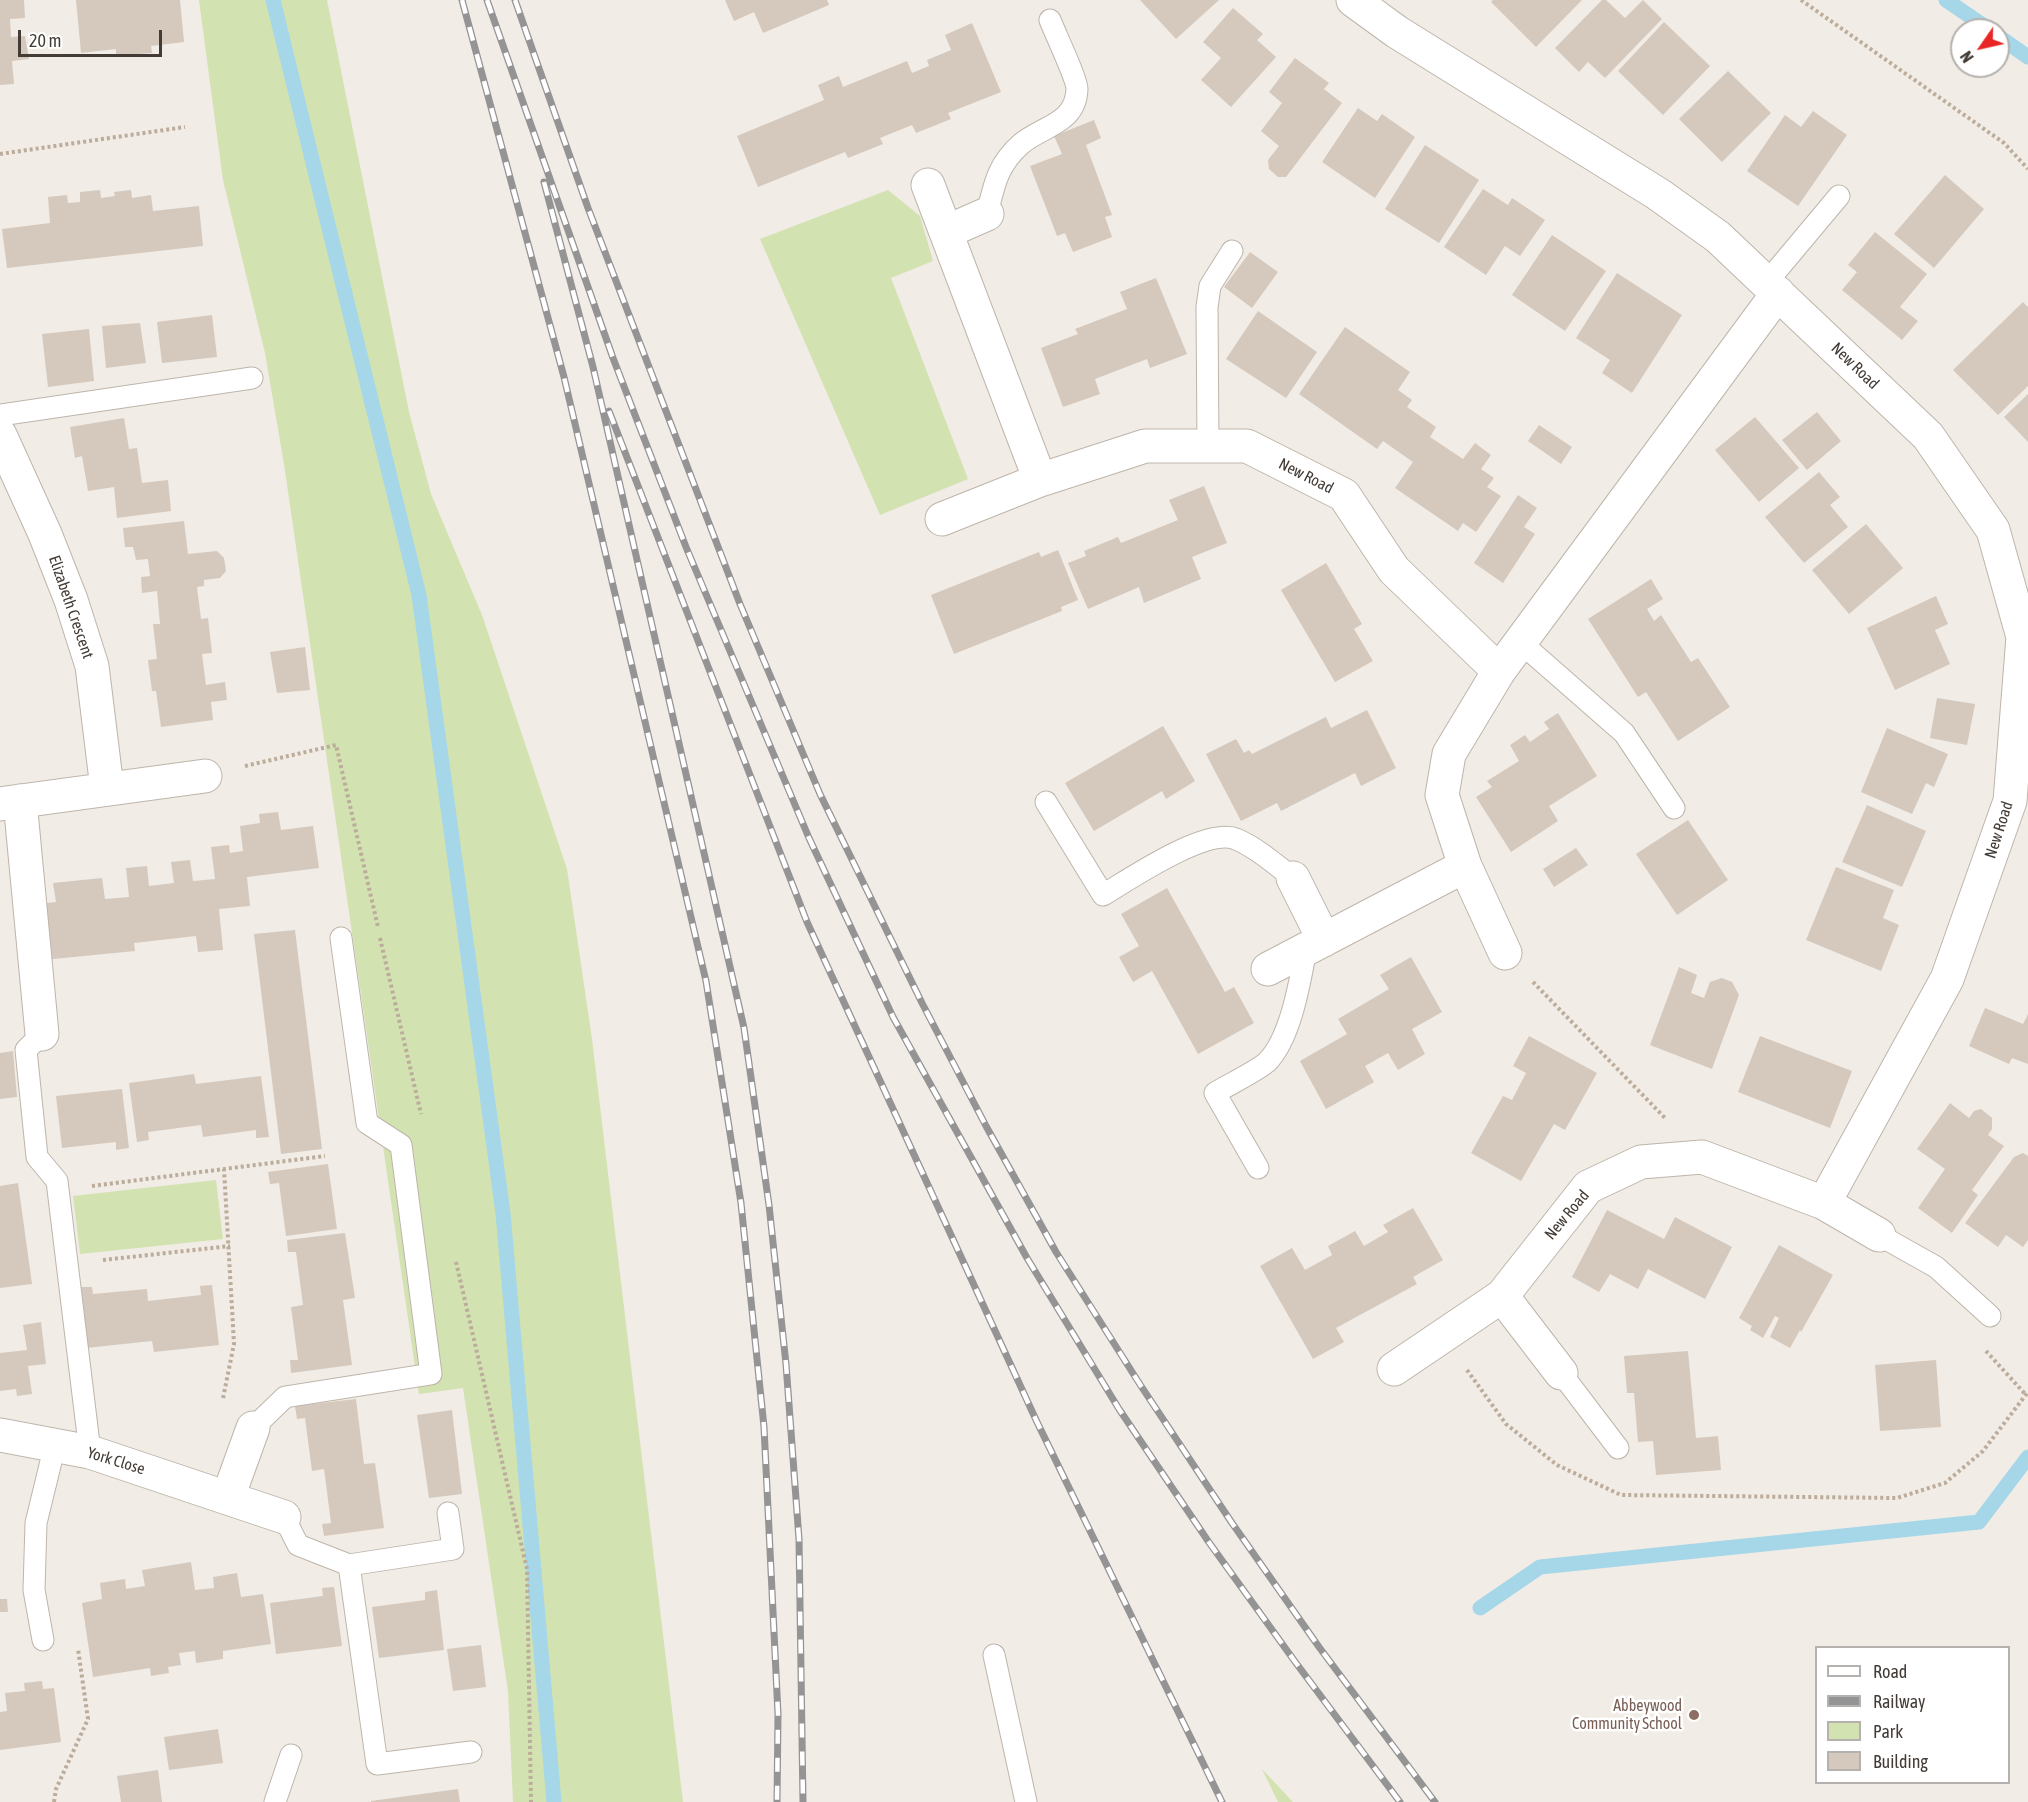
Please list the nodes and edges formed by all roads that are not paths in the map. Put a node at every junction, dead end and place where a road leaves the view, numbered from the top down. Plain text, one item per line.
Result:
1 (1353, 0) edge
2 (1050, 20) dead end
3 (928, 185) dead end
4 (1839, 196) dead end
5 (987, 214) joint
6 (946, 232) junction
7 (1232, 251) dead end
8 (1773, 288) junction
9 (252, 378) dead end
10 (0, 415) edge
11 (0, 435) edge
12 (1208, 446) junction
13 (1040, 480) junction
14 (942, 519) dead end
15 (1520, 642) junction
16 (1499, 671) junction
17 (2024, 675) edge
18 (205, 776) dead end
19 (107, 788) junction
20 (10, 802) edge
21 (1046, 802) dead end
22 (1674, 808) dead end
23 (1465, 866) junction
24 (1293, 878) joint
25 (341, 938) dead end
26 (1315, 944) junction
27 (1505, 953) road end
28 (1268, 969) dead end
29 (42, 1034) joint
30 (1258, 1168) dead end
31 (1824, 1203) junction
32 (1879, 1235) joint
33 (1502, 1296) junction
34 (1990, 1316) dead end
35 (1394, 1369) dead end
36 (1561, 1373) joint
37 (253, 1428) joint
38 (0, 1435) edge
39 (55, 1445) junction
40 (1618, 1448) dead end
41 (90, 1452) junction
42 (228, 1497) junction
43 (448, 1513) dead end
44 (284, 1517) joint
45 (348, 1565) junction
46 (43, 1640) dead end
47 (994, 1655) dead end
48 (471, 1752) dead end
49 (291, 1755) dead end
50 (275, 1802) edge
51 (1026, 1802) edge

1 - 8 street, New Road
2 - 5 lane
3 - 6 street
4 - 8 lane
5 - 6 street
6 - 13 street
7 - 12 lane
8 - 15 street
8 - 17 street, New Road
9 - 10 lane
11 - 19 street, Elizabeth Crescent
12 - 13 street, New Road
12 - 16 street, New Road
13 - 14 street, New Road
15 - 16 street
15 - 22 lane
16 - 23 street
17 - 31 street, New Road
18 - 19 street
19 - 20 street
20 - 29 street
21 - 24 lane
23 - 26 street
23 - 27 street
24 - 26 street
25 - 37 lane
26 - 28 street
26 - 30 lane
29 - 41 lane
31 - 32 street, New Road
31 - 33 street, New Road
32 - 34 lane
33 - 35 street, New Road
33 - 36 street
36 - 40 lane
37 - 42 street
38 - 39 street, York Close
39 - 41 street, York Close
39 - 46 lane
41 - 42 street, York Close
42 - 44 street, York Close
43 - 45 lane
44 - 45 lane
45 - 48 lane
47 - 51 lane
49 - 50 lane

